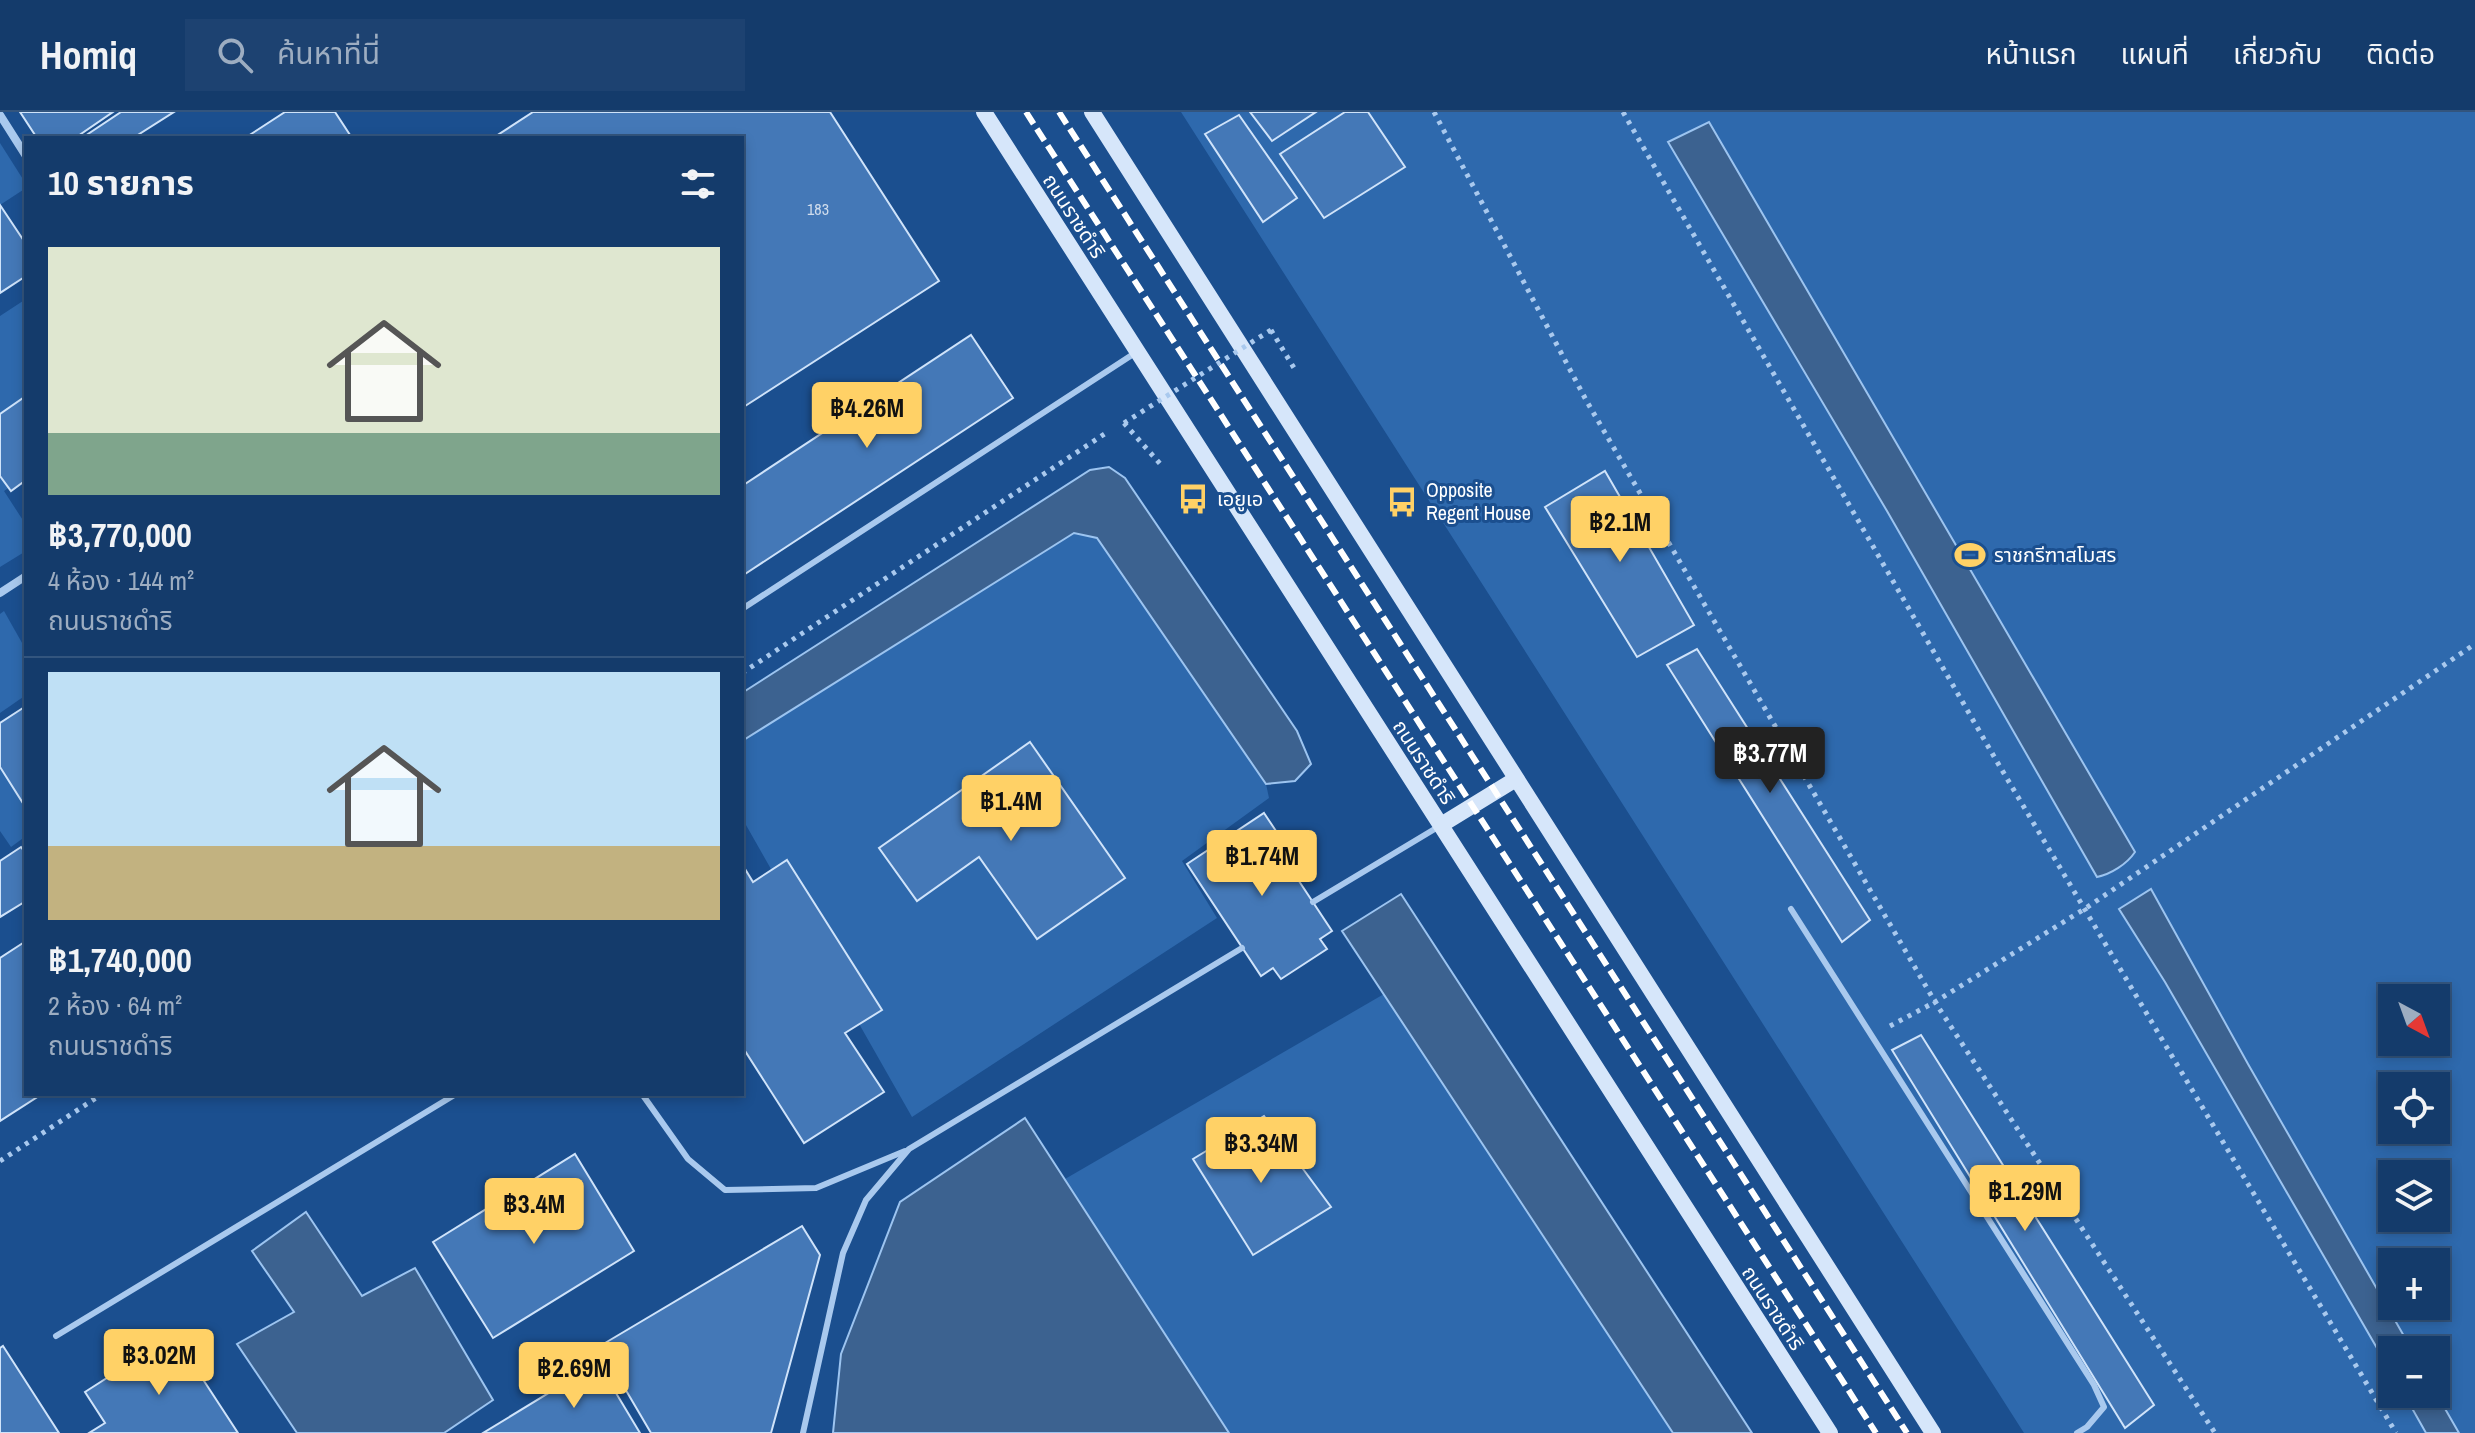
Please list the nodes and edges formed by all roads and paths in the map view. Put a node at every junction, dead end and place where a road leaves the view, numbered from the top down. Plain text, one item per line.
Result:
1 (984, 112) edge
2 (1092, 112) edge
3 (1434, 112) edge
4 (1623, 112) edge
5 (0, 115) edge
6 (24, 153) edge
7 (1138, 351) junction
8 (1294, 368) dead end
9 (1109, 431) dead end
10 (1162, 466) dead end
11 (24, 577) edge
12 (0, 593) edge
13 (744, 608) edge
14 (2475, 644) edge
15 (744, 672) edge
16 (1516, 779) junction
17 (1441, 825) junction
18 (1313, 902) dead end
19 (2086, 908) junction
20 (1791, 909) dead end
21 (1242, 948) dead end
22 (1935, 1002) junction
23 (1872, 1035) junction
24 (99, 1096) edge
25 (453, 1096) edge
26 (643, 1096) edge
27 (909, 1149) junction
28 (0, 1161) edge
29 (56, 1336) dead end
30 (803, 1433) edge
31 (1830, 1433) edge
32 (1933, 1433) edge
33 (2077, 1433) edge
34 (2215, 1433) edge
35 (2396, 1433) edge

1 - 7 main road, ถนนราชดำริ
2 - 16 main road
3 - 22 path
4 - 19 path
5 - 6 street
7 - 13 lane
7 - 17 main road, ถนนราชดำริ
8 - 10 path, bridge
9 - 15 path
11 - 12 street
14 - 19 path
16 - 17 main road
16 - 32 main road
17 - 18 lane
17 - 31 main road, ถนนราชดำริ
19 - 22 path
19 - 35 path
20 - 23 lane
21 - 27 lane
22 - 23 path
22 - 34 path
23 - 33 lane
24 - 28 path
25 - 29 lane
26 - 27 lane
27 - 30 lane

